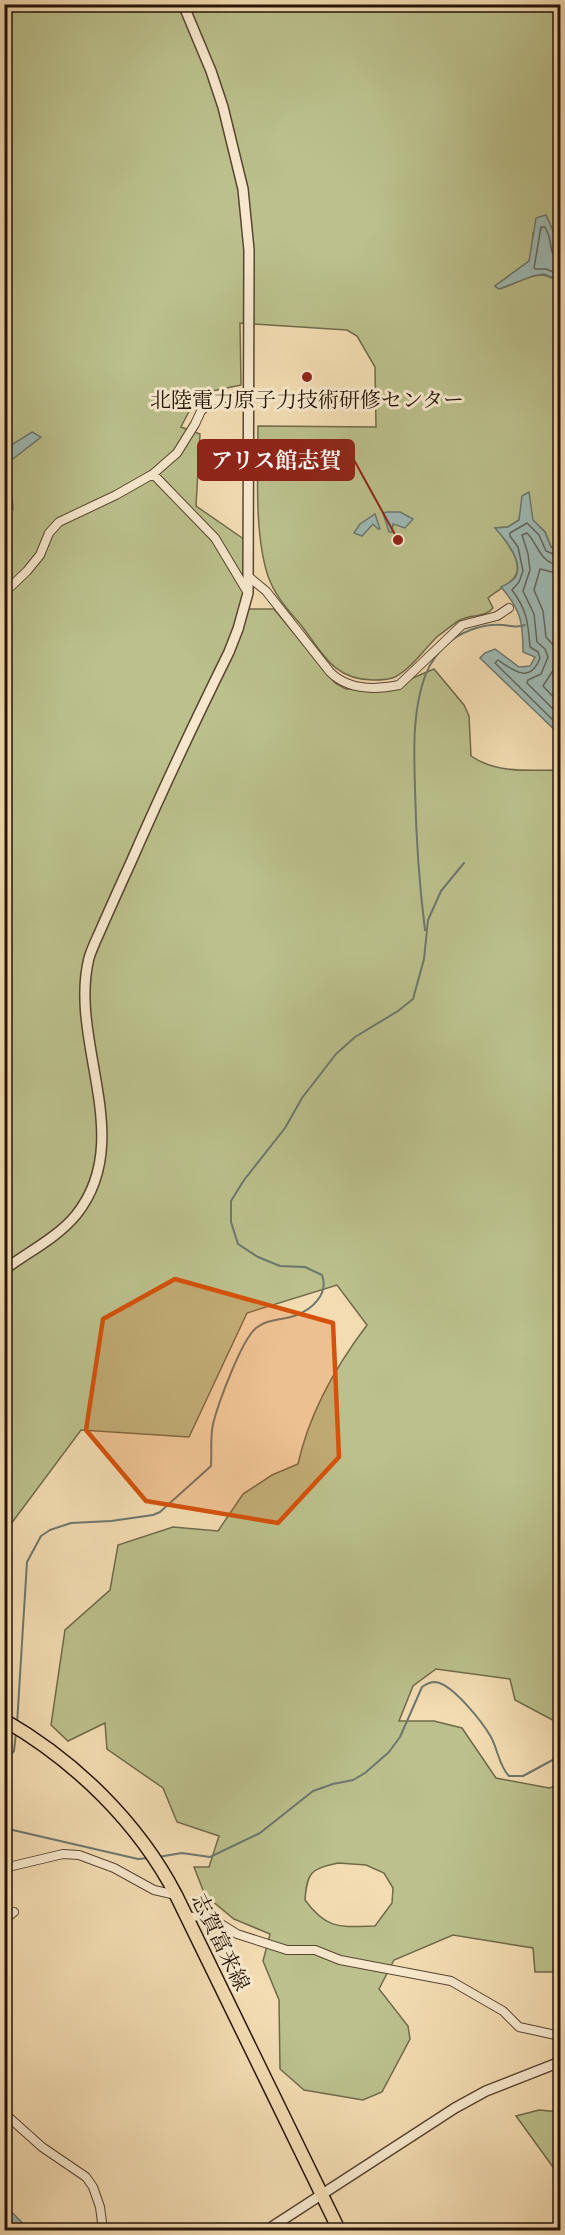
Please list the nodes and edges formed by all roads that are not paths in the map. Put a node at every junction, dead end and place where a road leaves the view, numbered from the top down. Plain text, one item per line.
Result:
1 (183, 4) edge
2 (249, 396) junction
3 (153, 474) junction
4 (249, 577) junction
5 (4, 593) edge
6 (248, 593) junction
7 (509, 608) dead end
8 (4, 1270) edge
9 (7, 1721) edge
10 (4, 1868) edge
11 (176, 1895) junction
12 (14, 1912) dead end
13 (4, 1917) edge
14 (187, 1917) junction
15 (561, 2036) edge
16 (561, 2062) edge
17 (4, 2114) edge
18 (321, 2194) junction
19 (103, 2230) edge
20 (267, 2230) edge
21 (339, 2230) edge

1 - 2 street
2 - 3 street
2 - 4 street
3 - 5 street
3 - 6 street
4 - 6 street
4 - 7 street
6 - 8 street
9 - 11 main road, 志賀富来線
10 - 11 street
11 - 14 main road, 志賀富来線
12 - 13 street
14 - 15 street
14 - 18 main road, 志賀富来線
16 - 18 street
17 - 19 street
18 - 20 street
18 - 21 main road, 志賀富来線

